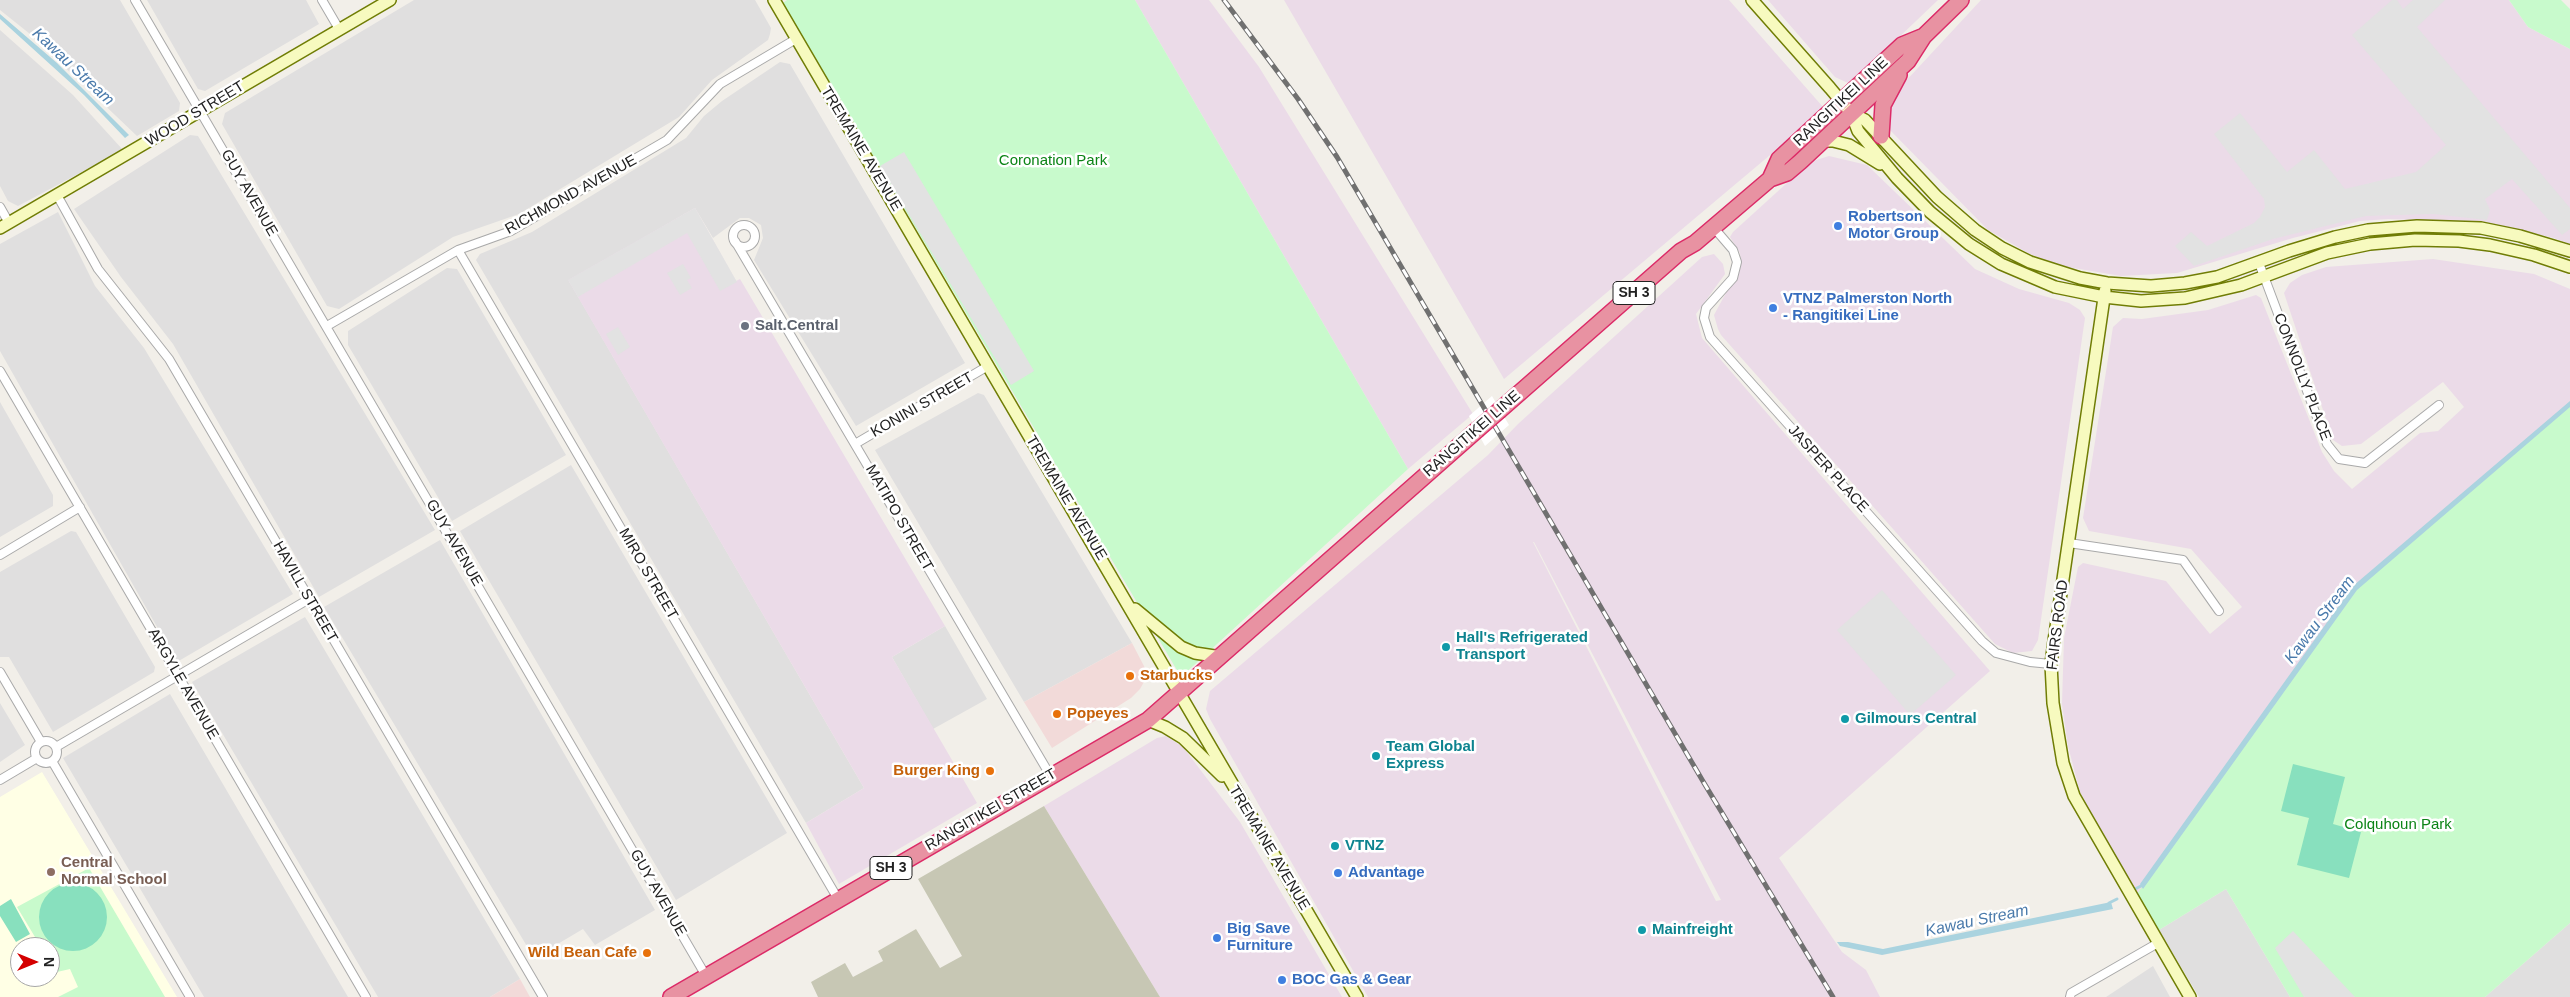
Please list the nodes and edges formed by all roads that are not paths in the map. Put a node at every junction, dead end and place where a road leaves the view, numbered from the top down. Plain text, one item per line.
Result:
1 (135, 0) edge
2 (322, 0) edge
3 (390, 0) edge
4 (1752, 0) edge
5 (1961, 0) edge
6 (776, 1) edge
7 (340, 29) junction
8 (1924, 36) junction
9 (796, 38) junction
10 (1908, 61) junction
11 (1841, 102) junction
12 (200, 111) junction
13 (1851, 113) junction
14 (1881, 136) junction
15 (1824, 141) junction
16 (1897, 178) junction
17 (1770, 179) junction
18 (57, 195) junction
19 (1937, 197) junction
20 (0, 207) edge
21 (1925, 207) junction
22 (5, 226) edge
23 (1714, 228) junction
24 (2512, 234) junction
25 (735, 241) junction
26 (747, 247) junction
27 (2509, 248) junction
28 (458, 250) junction
29 (2570, 251) edge
30 (746, 263) junction
31 (2259, 263) junction
32 (2570, 267) edge
33 (2264, 277) junction
34 (2107, 283) junction
35 (2104, 298) junction
36 (327, 326) junction
37 (988, 366) junction
38 (0, 371) edge
39 (2439, 405) dead end
40 (855, 444) junction
41 (80, 507) junction
42 (2069, 543) junction
43 (0, 555) edge
44 (308, 599) junction
45 (1128, 603) junction
46 (2219, 611) dead end
47 (1221, 657) junction
48 (2052, 664) junction
49 (0, 672) edge
50 (177, 676) junction
51 (1179, 694) junction
52 (1148, 720) junction
53 (41, 742) junction
54 (56, 747) junction
55 (37, 758) junction
56 (52, 761) junction
57 (1050, 776) junction
58 (0, 780) edge
59 (1232, 786) junction
60 (838, 899) junction
61 (2158, 943) junction
62 (706, 976) junction
63 (190, 997) edge
64 (366, 997) edge
65 (543, 997) edge
66 (671, 997) edge
67 (1356, 997) edge
68 (2070, 997) edge
69 (2190, 997) edge

1 - 12 street, GUY AVENUE
2 - 7 street
3 - 7 main road, WOOD STREET
4 - 11 main road
5 - 8 highway, RANGITIKEI LINE / SH 3
6 - 9 main road, TREMAINE AVENUE
7 - 12 main road, WOOD STREET
8 - 10 highway, RANGITIKEI LINE / SH 3
8 - 11 highway, RANGITIKEI LINE / SH 3
9 - 28 street, RICHMOND AVENUE
9 - 37 main road, TREMAINE AVENUE
10 - 13 highway, RANGITIKEI LINE / SH 3
10 - 14 highway
11 - 13 main road
11 - 17 highway, RANGITIKEI LINE / SH 3
12 - 18 main road, WOOD STREET
12 - 36 street, GUY AVENUE
13 - 14 main road
13 - 15 highway, RANGITIKEI LINE / SH 3
13 - 16 main road
14 - 19 main road
15 - 16 main road
15 - 17 highway, RANGITIKEI LINE / SH 3
16 - 21 main road
17 - 23 highway, RANGITIKEI LINE / SH 3
18 - 22 main road, WOOD STREET
18 - 44 street, HAVILL STREET
19 - 21 main road
19 - 34 main road
20 - 22 street
21 - 35 main road
23 - 47 highway, RANGITIKEI LINE / SH 3, bridge
23 - 48 street, JASPER PLACE
24 - 27 main road
24 - 29 main road
24 - 31 main road
25 - 26 street
25 - 26 street
25 - 30 street, MATIPO STREET
26 - 30 street
27 - 32 main road
27 - 33 main road
28 - 36 street, RICHMOND AVENUE
28 - 60 street, MIRO STREET
30 - 40 street, MATIPO STREET
31 - 33 street, CONNOLLY PLACE
31 - 34 main road
33 - 35 main road
33 - 39 street, CONNOLLY PLACE
34 - 35 main road, FAIRS ROAD
35 - 42 main road, FAIRS ROAD
36 - 62 street, GUY AVENUE
37 - 40 street, KONINI STREET
37 - 45 main road, TREMAINE AVENUE
38 - 41 street, ARGYLE AVENUE
40 - 57 street, MATIPO STREET
41 - 43 street
41 - 50 street, ARGYLE AVENUE
42 - 46 street
42 - 48 main road, FAIRS ROAD
44 - 50 street
44 - 65 street, HAVILL STREET
45 - 47 main road
45 - 51 main road, TREMAINE AVENUE
47 - 51 highway, RANGITIKEI LINE / SH 3
48 - 61 main road, FAIRS ROAD
49 - 53 street
50 - 54 street
50 - 64 street, ARGYLE AVENUE
51 - 52 highway, RANGITIKEI STREET / SH 3
51 - 59 main road, TREMAINE AVENUE
52 - 57 highway, RANGITIKEI STREET / SH 3
52 - 59 main road
53 - 54 street
53 - 55 street
54 - 56 street
55 - 56 street
55 - 58 street
56 - 63 street
57 - 60 highway, RANGITIKEI STREET / SH 3
59 - 67 main road, TREMAINE AVENUE
60 - 62 highway, RANGITIKEI STREET / SH 3
61 - 68 street
61 - 69 main road, FAIRS ROAD
62 - 66 highway, RANGITIKEI STREET / SH 3

